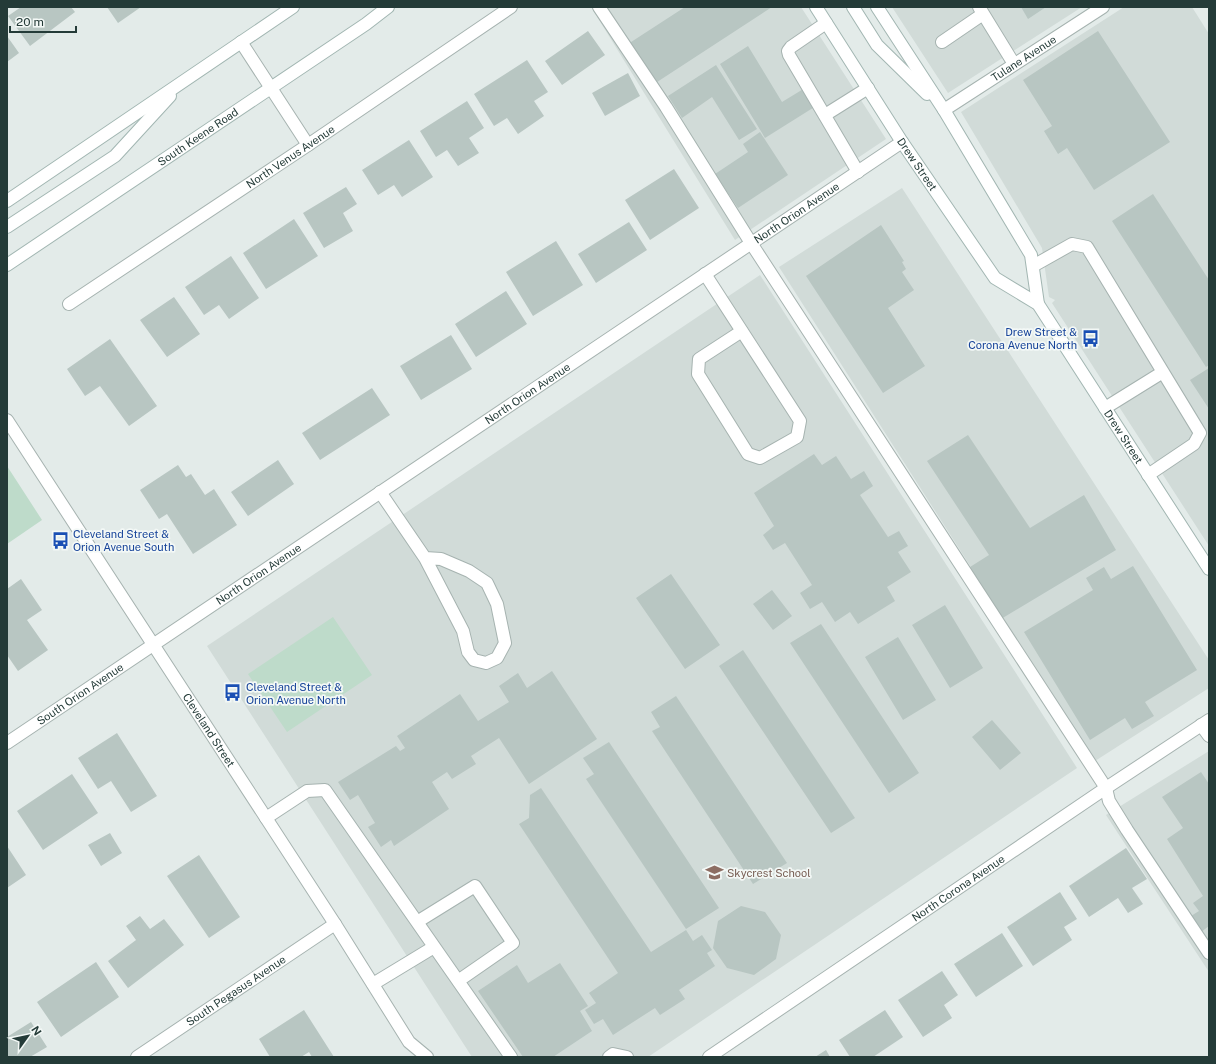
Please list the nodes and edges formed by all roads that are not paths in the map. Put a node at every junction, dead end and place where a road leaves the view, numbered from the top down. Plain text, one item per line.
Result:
1 (293, 7) edge
2 (383, 7) edge
3 (388, 7) edge
4 (399, 7) edge
5 (511, 7) edge
6 (599, 7) edge
7 (816, 7) edge
8 (853, 7) edge
9 (877, 7) edge
10 (1103, 7) edge
11 (981, 10) edge
12 (826, 23) junction
13 (366, 24) junction
14 (241, 42) junction
15 (942, 42) dead end
16 (1014, 64) junction
17 (185, 80) junction
18 (270, 87) junction
19 (868, 88) junction
20 (944, 110) junction
21 (825, 116) junction
22 (902, 142) junction
23 (308, 145) junction
24 (858, 172) junction
25 (7, 201) edge
26 (7, 228) edge
27 (751, 243) junction
28 (7, 265) edge
29 (1033, 266) junction
30 (705, 274) junction
31 (69, 304) dead end
32 (1038, 304) junction
33 (742, 331) junction
34 (1163, 372) junction
35 (1105, 408) junction
36 (7, 420) edge
37 (1148, 475) junction
38 (380, 492) junction
39 (425, 558) junction
40 (1208, 565) edge
41 (153, 645) junction
42 (1205, 723) edge
43 (1209, 736) edge
44 (7, 743) edge
45 (1106, 788) junction
46 (266, 818) junction
47 (417, 922) junction
48 (335, 924) junction
49 (434, 947) junction
50 (1209, 953) edge
51 (458, 981) junction
52 (373, 984) junction
53 (409, 1042) junction
54 (137, 1057) edge
55 (413, 1057) edge
56 (427, 1057) edge
57 (511, 1057) edge
58 (609, 1057) edge
59 (627, 1057) edge
60 (709, 1057) edge

1 - 14 street
2 - 13 street
3 - 13 street, South Keene Road
4 - 13 street
5 - 23 street, North Venus Avenue
6 - 27 street
7 - 12 street, Drew Street
8 - 20 street
9 - 20 street, Drew Street
10 - 16 street, Tulane Avenue
11 - 15 street
11 - 16 street
12 - 19 street, Drew Street
12 - 21 street
13 - 18 street, South Keene Road
14 - 17 street
14 - 18 street
16 - 20 street, Tulane Avenue
17 - 25 street
17 - 26 street
18 - 23 street
18 - 28 street, South Keene Road
19 - 21 street
19 - 22 street, Drew Street
20 - 29 street, Drew Street
21 - 24 street
22 - 24 street, North Orion Avenue
22 - 32 street, Drew Street
23 - 31 street, North Venus Avenue
24 - 27 street, North Orion Avenue
27 - 30 street, North Orion Avenue
27 - 45 street
29 - 32 street, Drew Street
29 - 34 street
30 - 33 street
30 - 38 street, North Orion Avenue
32 - 35 street, Drew Street
33 - 33 street
34 - 35 street
34 - 37 street
35 - 37 street, Drew Street
36 - 41 street, Cleveland Street
37 - 40 street, Drew Street
38 - 39 street
38 - 41 street, North Orion Avenue
39 - 39 street
41 - 44 street, South Orion Avenue
41 - 46 street, Cleveland Street
42 - 43 street
42 - 45 street, North Corona Avenue
45 - 50 street
45 - 60 street, North Corona Avenue
46 - 47 street
46 - 48 street, Cleveland Street
47 - 49 street
47 - 51 street
48 - 52 street, Cleveland Street
48 - 54 street, South Pegasus Avenue
49 - 51 street
49 - 52 street
51 - 57 street
52 - 53 street, Cleveland Street
53 - 55 street, Cleveland Street
53 - 56 street, Cleveland Street
58 - 59 street

